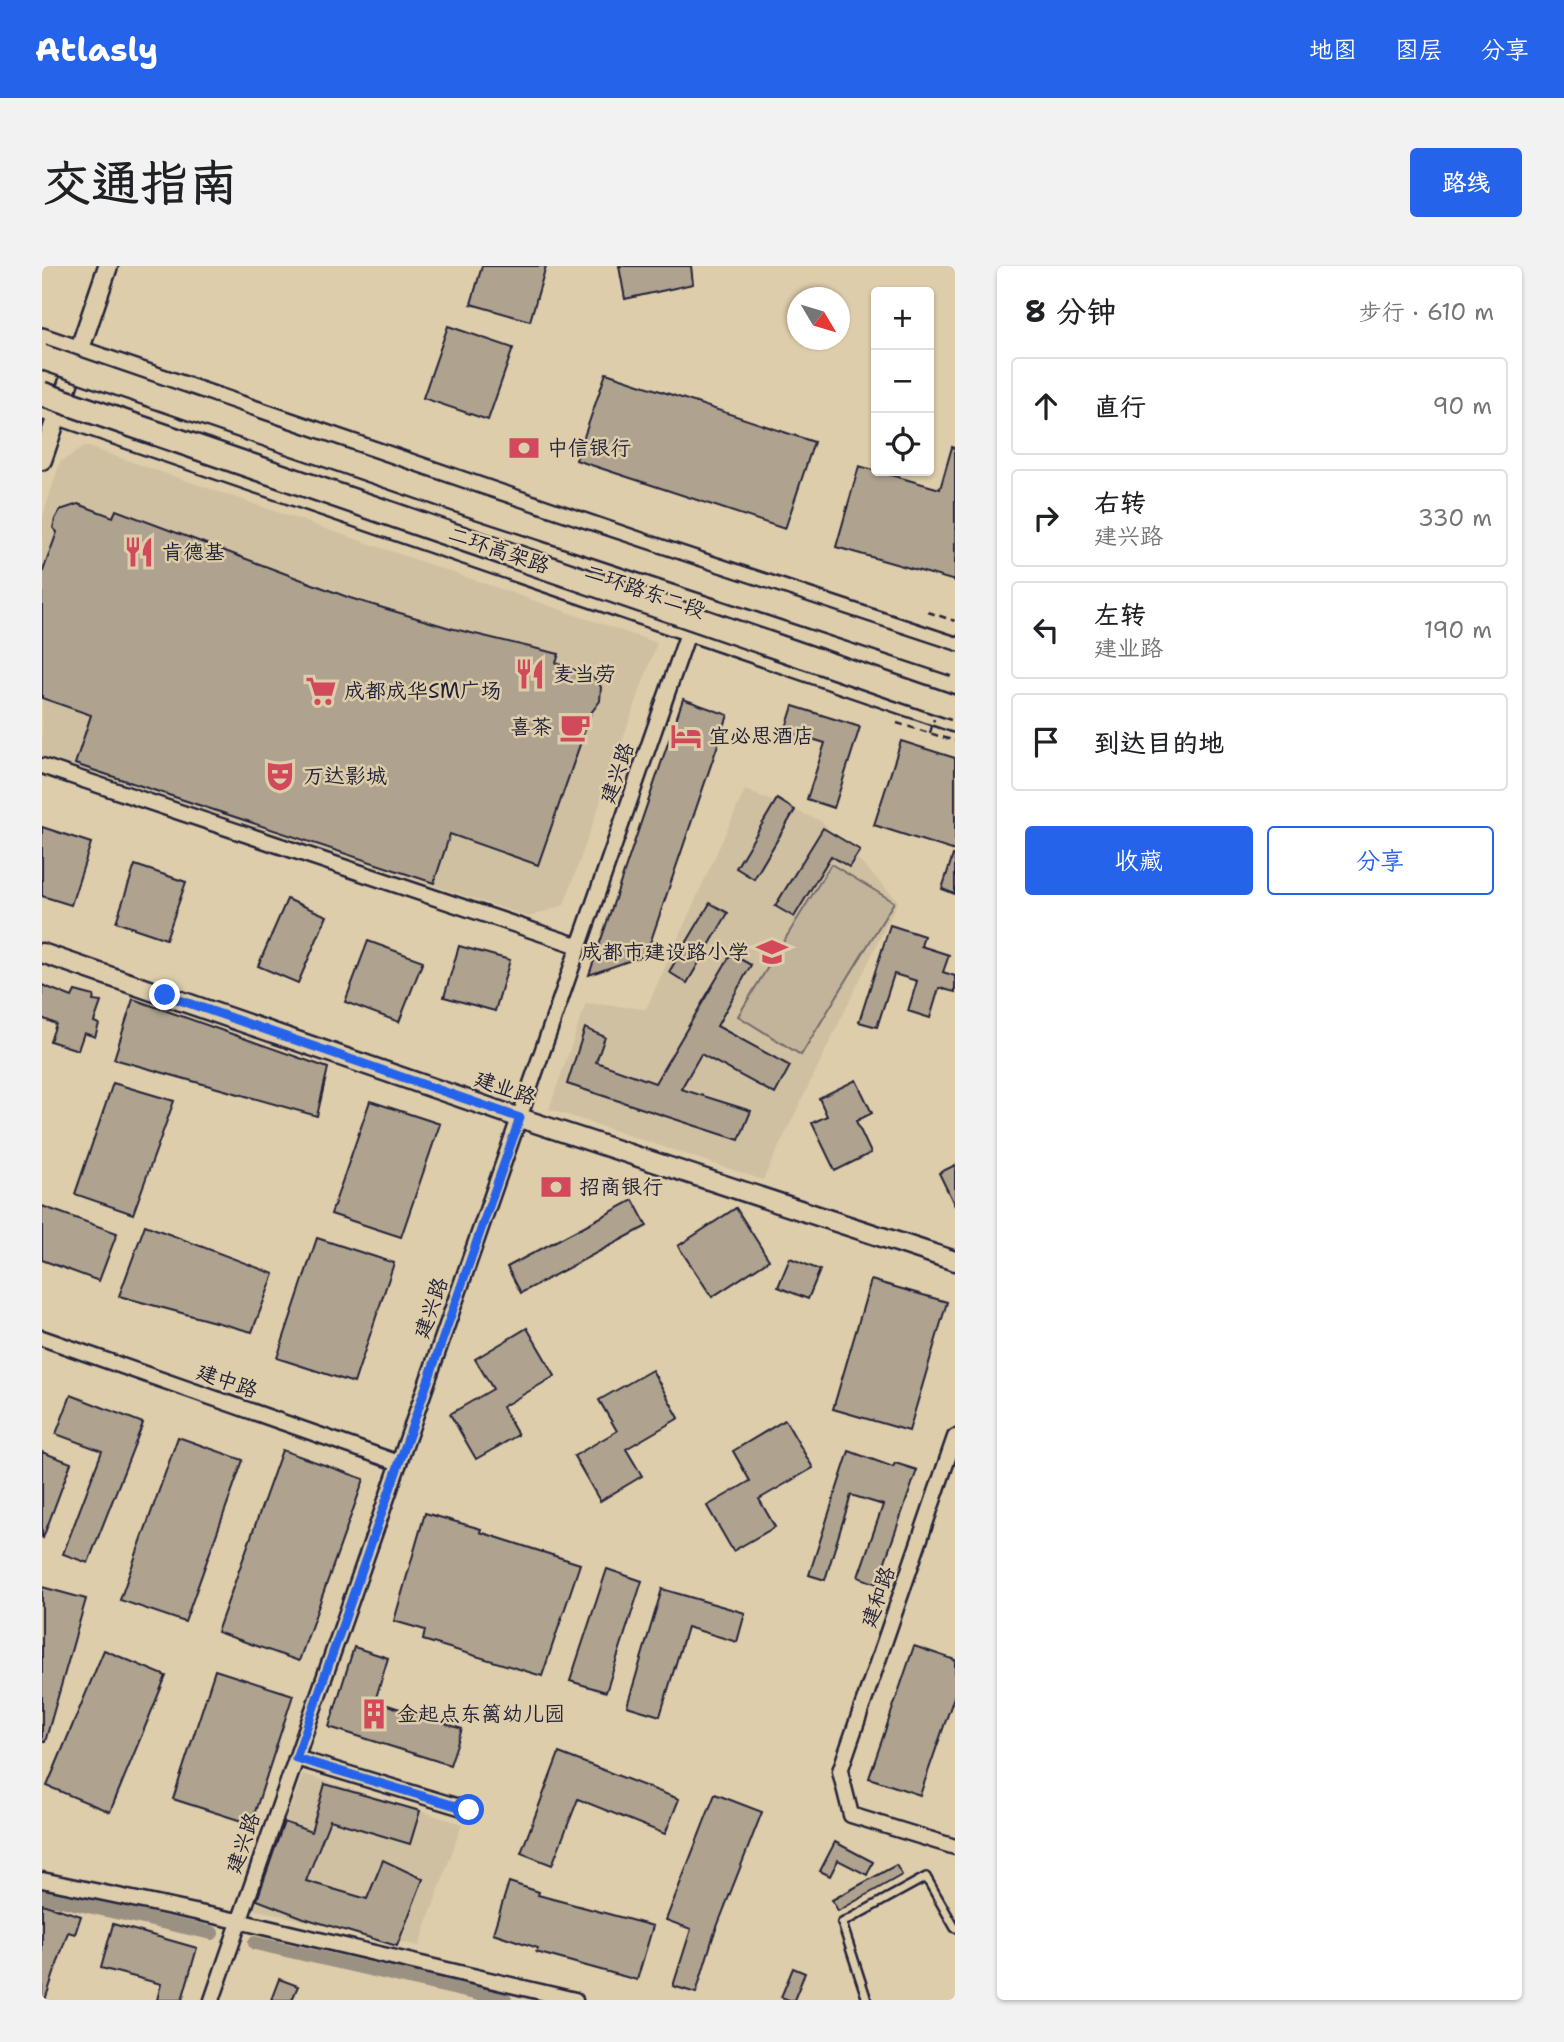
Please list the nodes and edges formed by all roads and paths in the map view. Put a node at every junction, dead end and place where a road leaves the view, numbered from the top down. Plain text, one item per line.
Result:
1 (108, 266) edge
2 (42, 338) edge
3 (79, 351) junction
4 (42, 357) edge
5 (42, 394) edge
6 (50, 412) edge
7 (42, 460) edge
8 (928, 612) dead end
9 (955, 621) edge
10 (689, 630) junction
11 (955, 647) edge
12 (955, 664) edge
13 (955, 708) edge
14 (955, 722) edge
15 (897, 723) dead end
16 (955, 741) edge
17 (42, 766) edge
18 (579, 946) junction
19 (42, 953) edge
20 (520, 1118) junction
21 (955, 1261) edge
22 (42, 1338) edge
23 (955, 1437) edge
24 (398, 1463) junction
25 (296, 1758) junction
26 (469, 1810) dead end
27 (955, 1847) edge
28 (42, 1880) edge
29 (238, 1921) junction
30 (955, 1928) edge
31 (212, 2000) edge
32 (575, 2000) edge
33 (867, 2000) edge

1 - 3 street
2 - 3 main road, 二环路东二段
3 - 6 street
3 - 11 main road, 二环路东二段
4 - 12 highway, 二环高架路, bridge
5 - 13 highway, 二环高架路, bridge
6 - 7 street
6 - 10 main road, 二环路东二段
8 - 9 path
10 - 14 main road, 二环路东二段
10 - 18 street, 建兴路
15 - 16 path
17 - 18 street
18 - 20 street, 建兴路
19 - 20 street, 建业路
20 - 21 street, 建业路
20 - 24 street, 建兴路
22 - 24 street, 建中路
23 - 27 street, 建和路
24 - 25 street, 建兴路
25 - 26 street
25 - 29 street, 建兴路
28 - 29 street
29 - 31 street, 建兴路
29 - 32 street
30 - 33 lane

